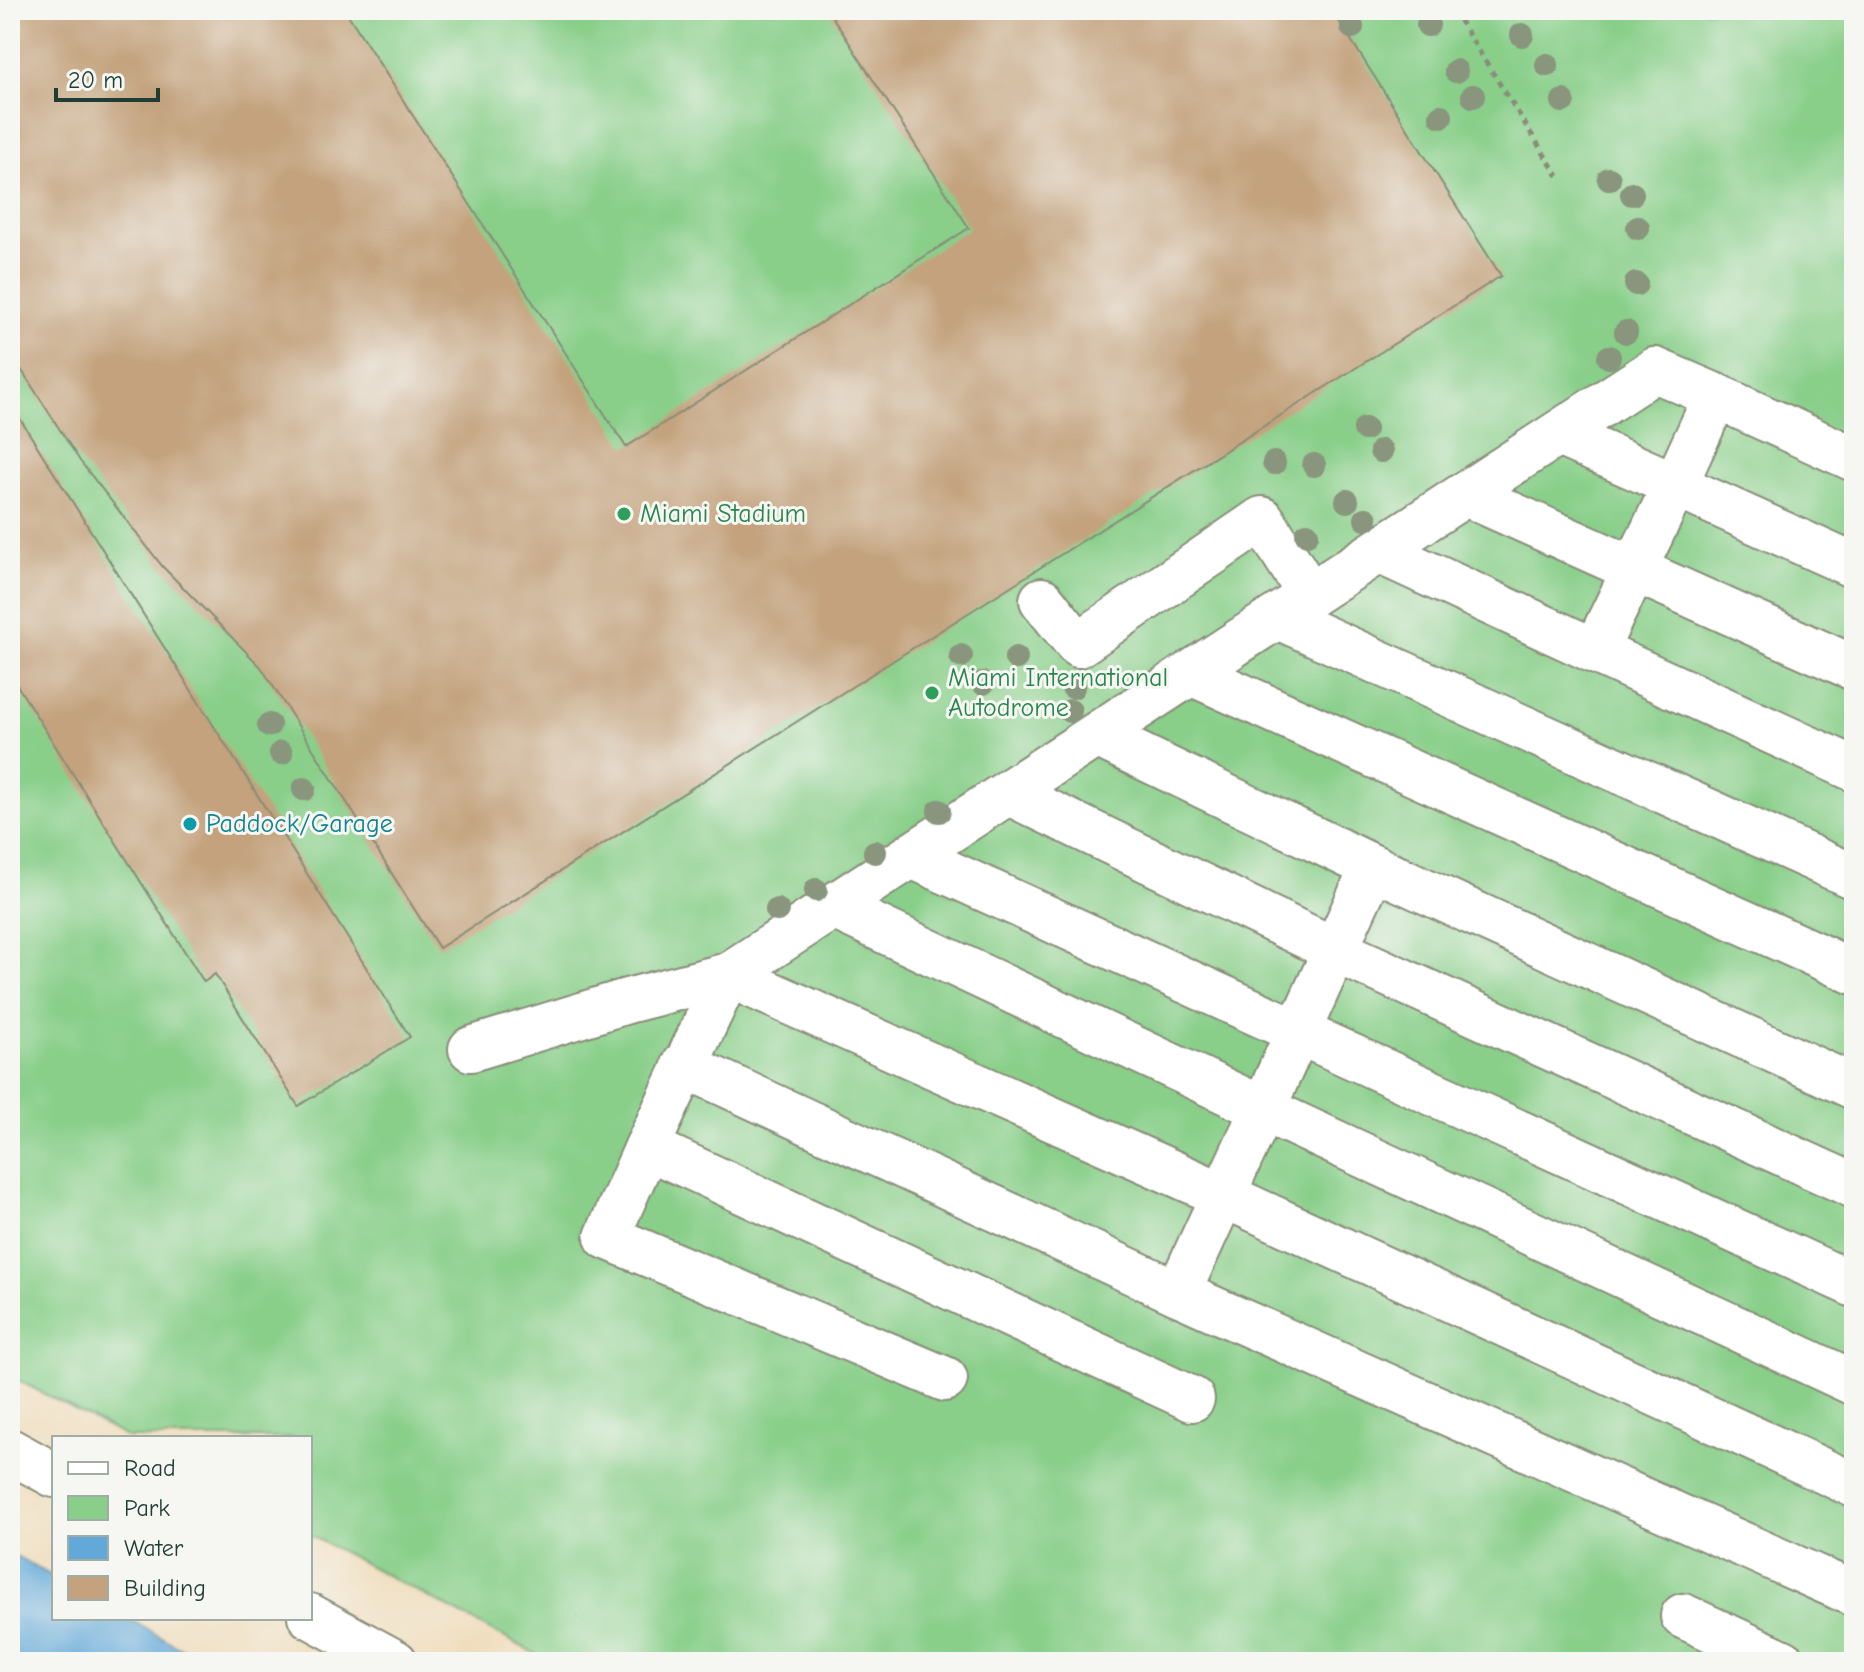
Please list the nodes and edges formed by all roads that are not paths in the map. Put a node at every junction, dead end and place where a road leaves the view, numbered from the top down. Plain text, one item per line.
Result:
1 (1716, 396) junction
2 (1559, 434) junction
3 (1854, 459) edge
4 (1675, 485) junction
5 (1466, 494) junction
6 (1379, 551) junction
7 (1854, 566) edge
8 (1637, 570) junction
9 (1042, 600) dead end
10 (1294, 606) junction
11 (1595, 651) junction
12 (1854, 668) edge
13 (1191, 673) junction
14 (1097, 735) junction
15 (1854, 769) edge
16 (1009, 793) junction
17 (914, 857) junction
18 (1373, 867) junction
19 (1854, 877) edge
20 (836, 908) junction
21 (1335, 950) junction
22 (1854, 972) edge
23 (728, 975) junction
24 (1299, 1032) junction
25 (471, 1049) dead end
26 (684, 1065) junction
27 (1854, 1087) edge
28 (1263, 1109) junction
29 (647, 1147) junction
30 (1854, 1186) edge
31 (1223, 1195) junction
32 (1854, 1285) edge
33 (1178, 1293) junction
34 (945, 1379) dead end
35 (1854, 1383) edge
36 (1192, 1399) dead end
37 (10, 1451) edge
38 (52, 1474) edge
39 (1854, 1485) edge
40 (1854, 1594) edge
41 (1683, 1616) dead end
42 (312, 1617) edge
43 (395, 1662) edge
44 (1783, 1662) edge

1 - 2 lane
1 - 3 lane
1 - 4 lane
2 - 4 lane
2 - 5 lane
4 - 7 lane
4 - 8 lane
5 - 6 lane
5 - 8 lane
6 - 10 lane
6 - 11 lane
8 - 11 lane
8 - 12 lane
9 - 10 lane
10 - 13 lane
10 - 19 lane
11 - 15 lane
13 - 14 lane
13 - 22 lane
14 - 16 lane
14 - 18 lane
16 - 17 lane
16 - 21 lane
17 - 20 lane
17 - 24 lane
18 - 21 lane
18 - 27 lane
20 - 23 lane
20 - 28 lane
21 - 24 lane
21 - 30 lane
23 - 25 lane
23 - 26 lane
23 - 31 lane
24 - 28 lane
24 - 32 lane
26 - 29 lane
26 - 33 lane
28 - 31 lane
28 - 35 lane
29 - 34 lane
29 - 36 lane
31 - 33 lane
31 - 39 lane
33 - 40 lane
37 - 38 lane
41 - 44 lane
42 - 43 lane

